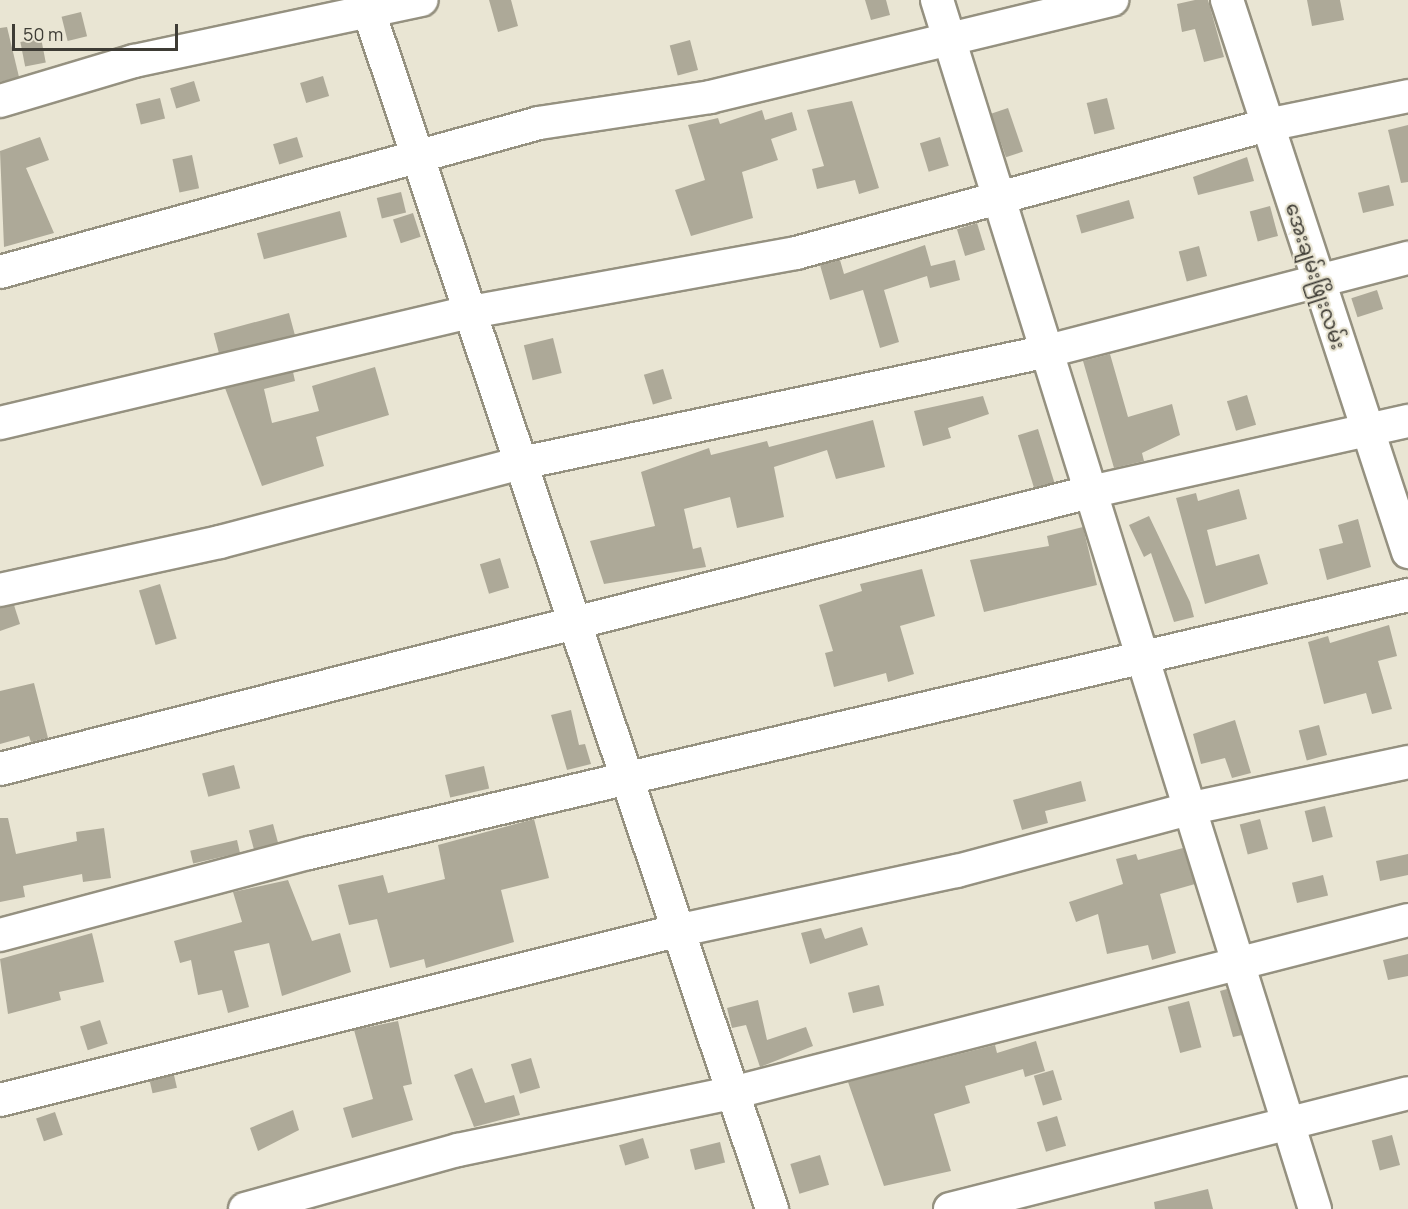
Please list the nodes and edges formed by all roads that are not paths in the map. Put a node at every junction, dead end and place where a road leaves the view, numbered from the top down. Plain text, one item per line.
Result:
1 (422, 0) edge
2 (937, 0) edge
3 (1112, 0) edge
4 (1227, 0) edge
5 (367, 7) edge
6 (951, 41) junction
7 (1408, 96) edge
8 (0, 101) edge
9 (1267, 125) junction
10 (416, 160) junction
11 (1002, 197) junction
12 (1408, 258) edge
13 (0, 272) edge
14 (1318, 281) junction
15 (466, 313) junction
16 (1048, 351) junction
17 (1408, 421) edge
18 (0, 423) edge
19 (1368, 432) junction
20 (517, 464) junction
21 (1090, 492) junction
22 (1408, 552) edge
23 (0, 590) edge
24 (1408, 595) edge
25 (571, 622) junction
26 (1143, 657) junction
27 (1408, 762) edge
28 (0, 769) edge
29 (625, 781) junction
30 (1192, 808) junction
31 (1408, 920) edge
32 (676, 931) junction
33 (0, 935) edge
34 (1242, 960) junction
35 (732, 1093) junction
36 (1408, 1093) edge
37 (0, 1100) edge
38 (1291, 1125) junction
39 (245, 1209) edge
40 (772, 1209) edge
41 (950, 1209) edge
42 (1316, 1209) edge

1 - 5 street
2 - 6 street
3 - 6 street
4 - 9 street, အေးချမ်းဖြိုးလမ်း
5 - 8 street
5 - 10 street
6 - 10 street
6 - 11 street
7 - 9 street
9 - 11 street
9 - 14 street, အေးချမ်းဖြိုးလမ်း
10 - 13 street
10 - 15 street
11 - 15 street
11 - 16 street
12 - 14 street
14 - 16 street
14 - 19 street, အေးချမ်းဖြိုးလမ်း
15 - 18 street
15 - 20 street
16 - 20 street
16 - 21 street
17 - 19 street
19 - 21 street
19 - 22 street, အေးချမ်းဖြိုးလမ်း
20 - 23 street
20 - 25 street
21 - 25 street
21 - 26 street
24 - 26 street
25 - 28 street
25 - 29 street
26 - 29 street
26 - 30 street
27 - 30 street
29 - 32 street
29 - 33 street
30 - 32 street
30 - 34 street
31 - 34 street
32 - 35 street
32 - 37 street
34 - 35 street
34 - 38 street
35 - 39 street
35 - 40 street
36 - 38 street
38 - 41 street
38 - 42 street

